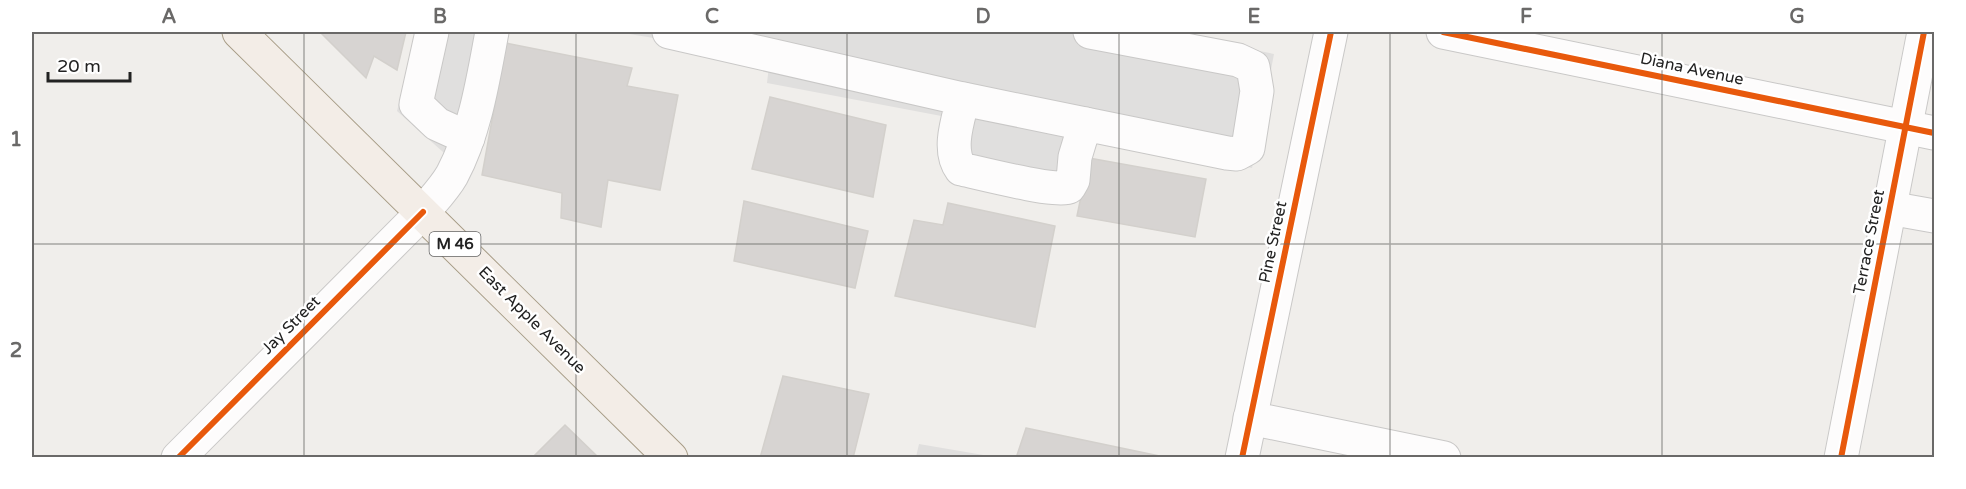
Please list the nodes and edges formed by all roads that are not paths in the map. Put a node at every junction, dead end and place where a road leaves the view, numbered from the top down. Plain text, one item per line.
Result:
1 (239, 32) edge
2 (432, 32) edge
3 (492, 32) edge
4 (669, 32) edge
5 (1090, 32) edge
6 (1331, 32) edge
7 (1443, 32) edge
8 (1924, 32) edge
9 (963, 99) junction
10 (1085, 124) junction
11 (1919, 130) edge
12 (468, 138) junction
13 (1889, 208) junction
14 (423, 212) junction
15 (1935, 216) edge
16 (1250, 418) junction
17 (661, 453) edge
18 (178, 458) edge
19 (1242, 458) edge
20 (1444, 458) edge
21 (1841, 458) edge

1 - 14 main road, East Apple Avenue / M 46
2 - 12 street
3 - 12 street, Jay Street
4 - 9 street
5 - 10 street
6 - 16 street, Pine Street
7 - 11 street, Diana Avenue
8 - 11 street, Terrace Street
9 - 10 street
9 - 10 street
11 - 13 street, Terrace Street
12 - 14 street, Jay Street
13 - 15 street
13 - 21 street, Terrace Street
14 - 17 main road, East Apple Avenue / M 46
14 - 18 street, Jay Street
16 - 19 street, Pine Street
16 - 20 street

